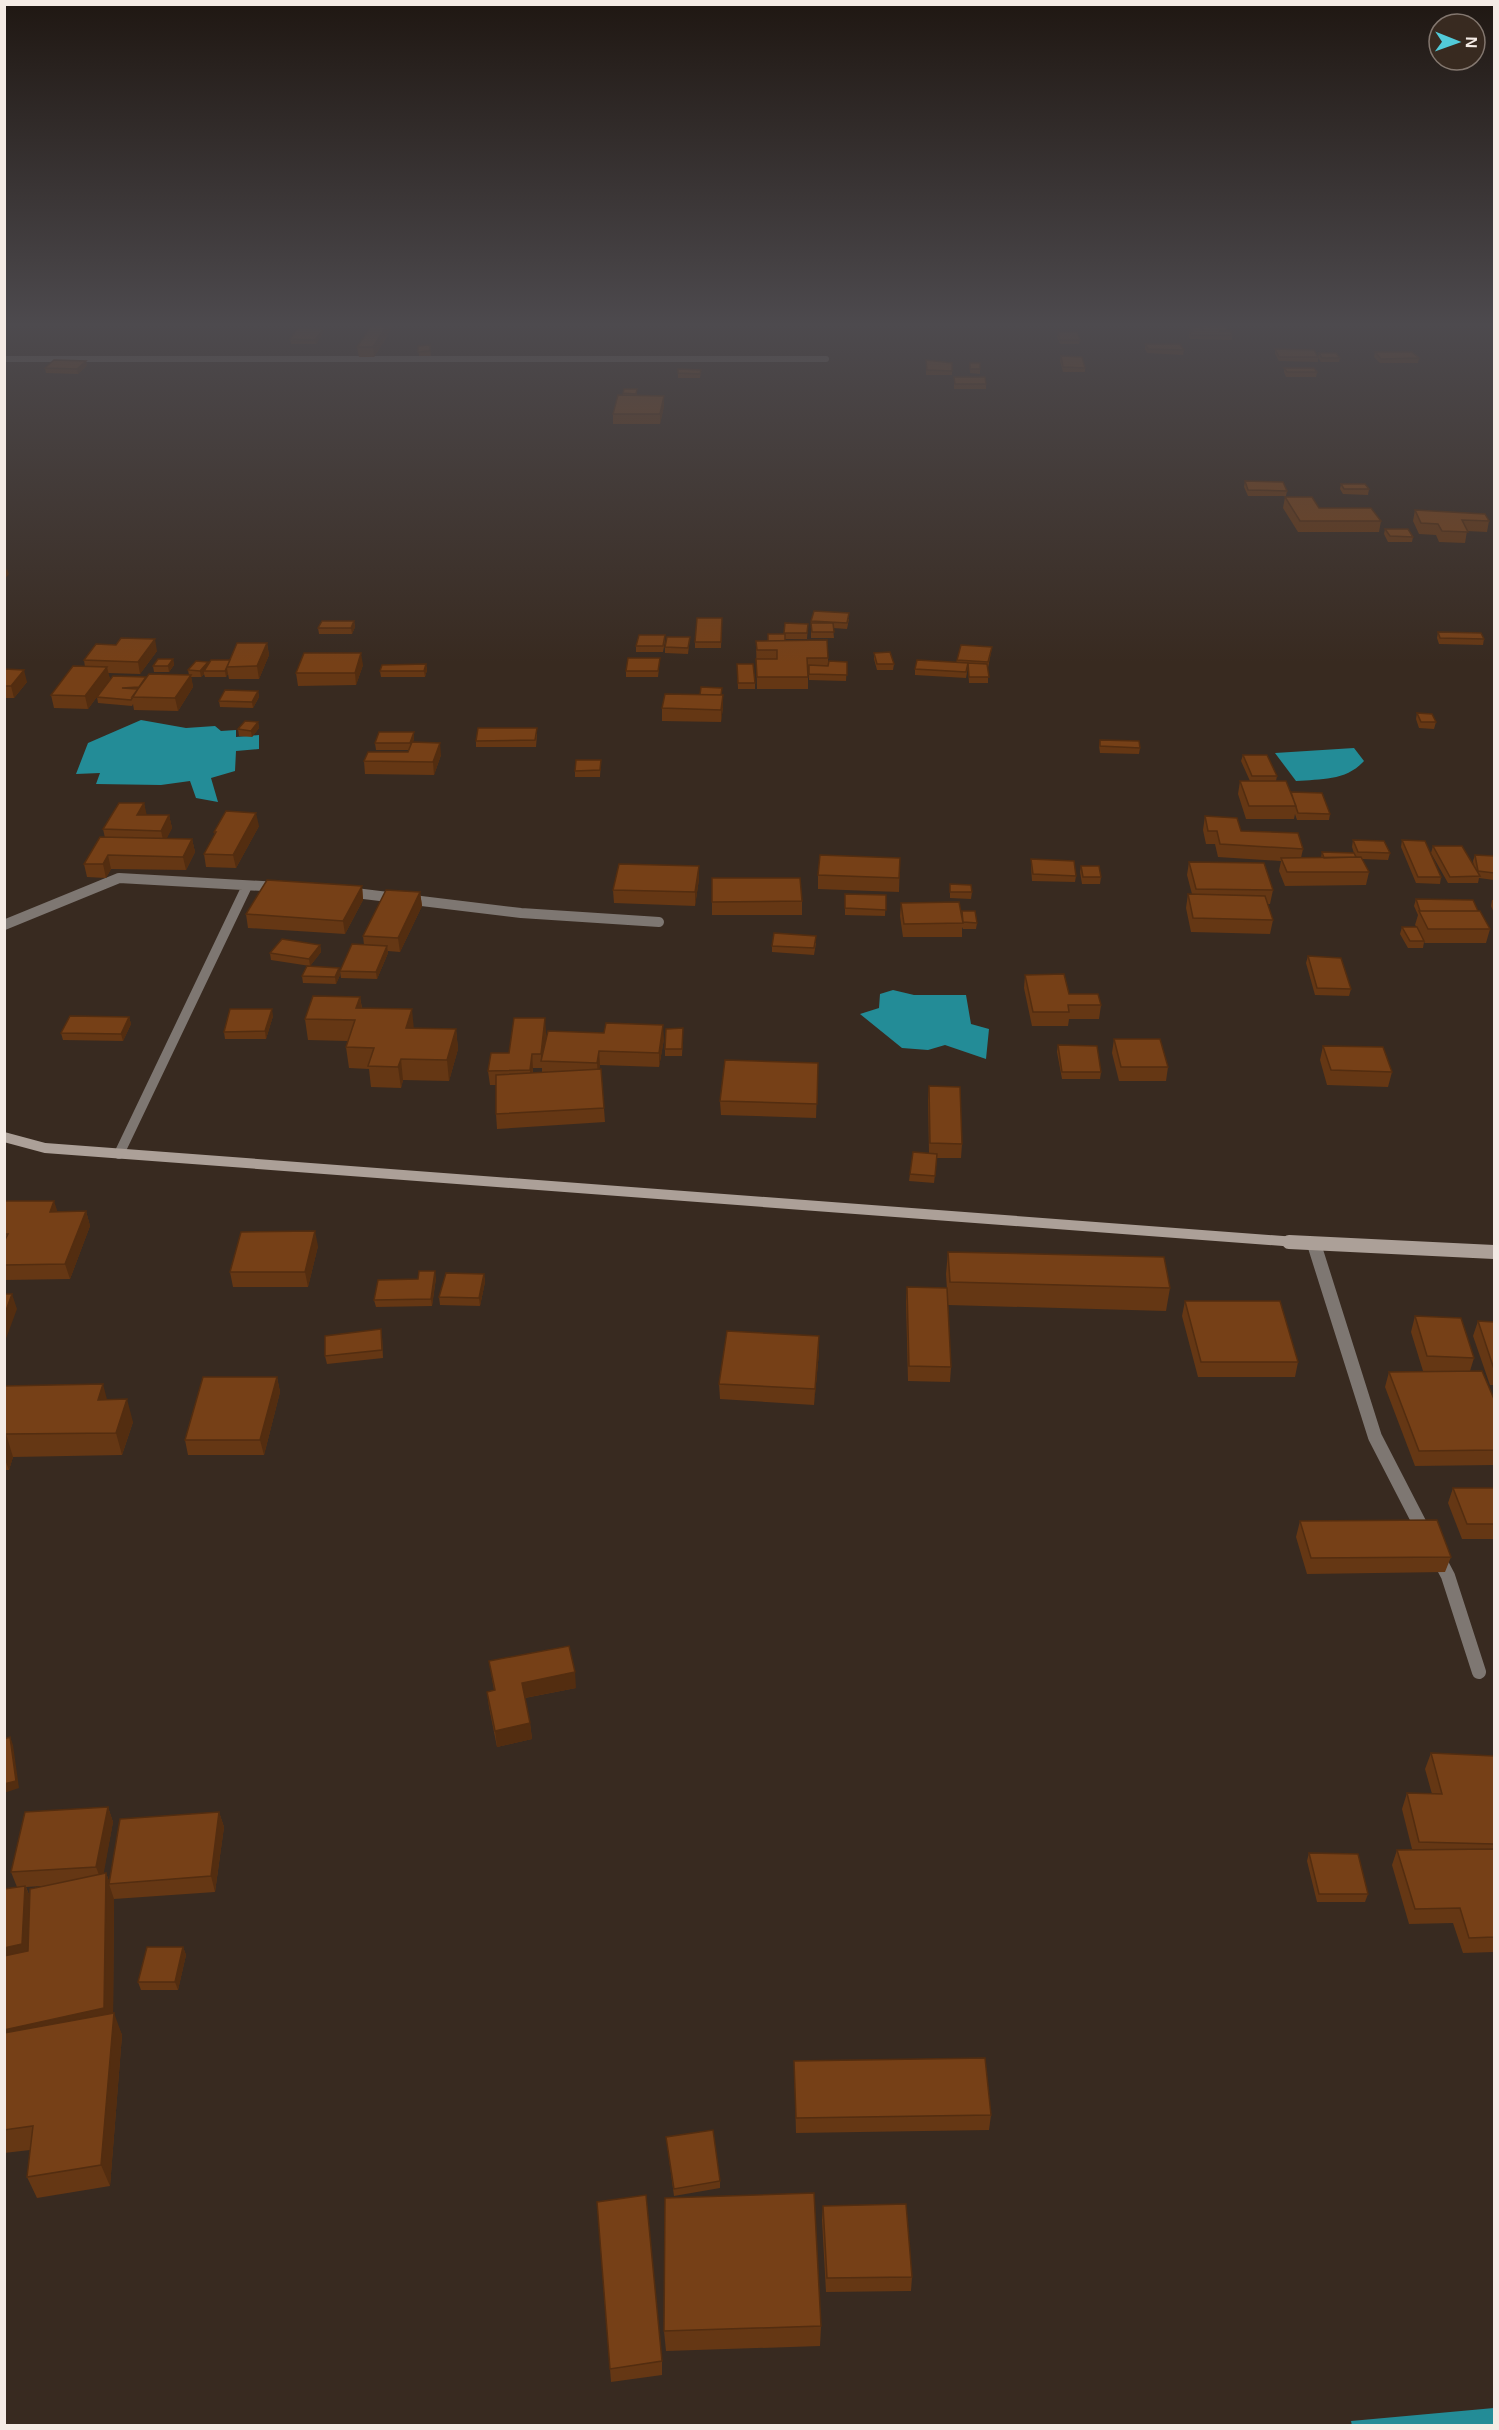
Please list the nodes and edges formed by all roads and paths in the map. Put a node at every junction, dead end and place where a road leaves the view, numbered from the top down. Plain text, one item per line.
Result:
1 (247, 886) junction
2 (291, 888) edge
3 (336, 891) edge
4 (659, 922) dead end
5 (4, 925) edge
6 (4, 1137) edge
7 (119, 1154) junction
8 (1314, 1244) junction
9 (1494, 1252) edge
10 (1479, 1672) dead end

1 - 2 street
1 - 5 street
1 - 7 street
3 - 4 street
6 - 7 main road
7 - 8 main road
8 - 9 main road
8 - 10 street

